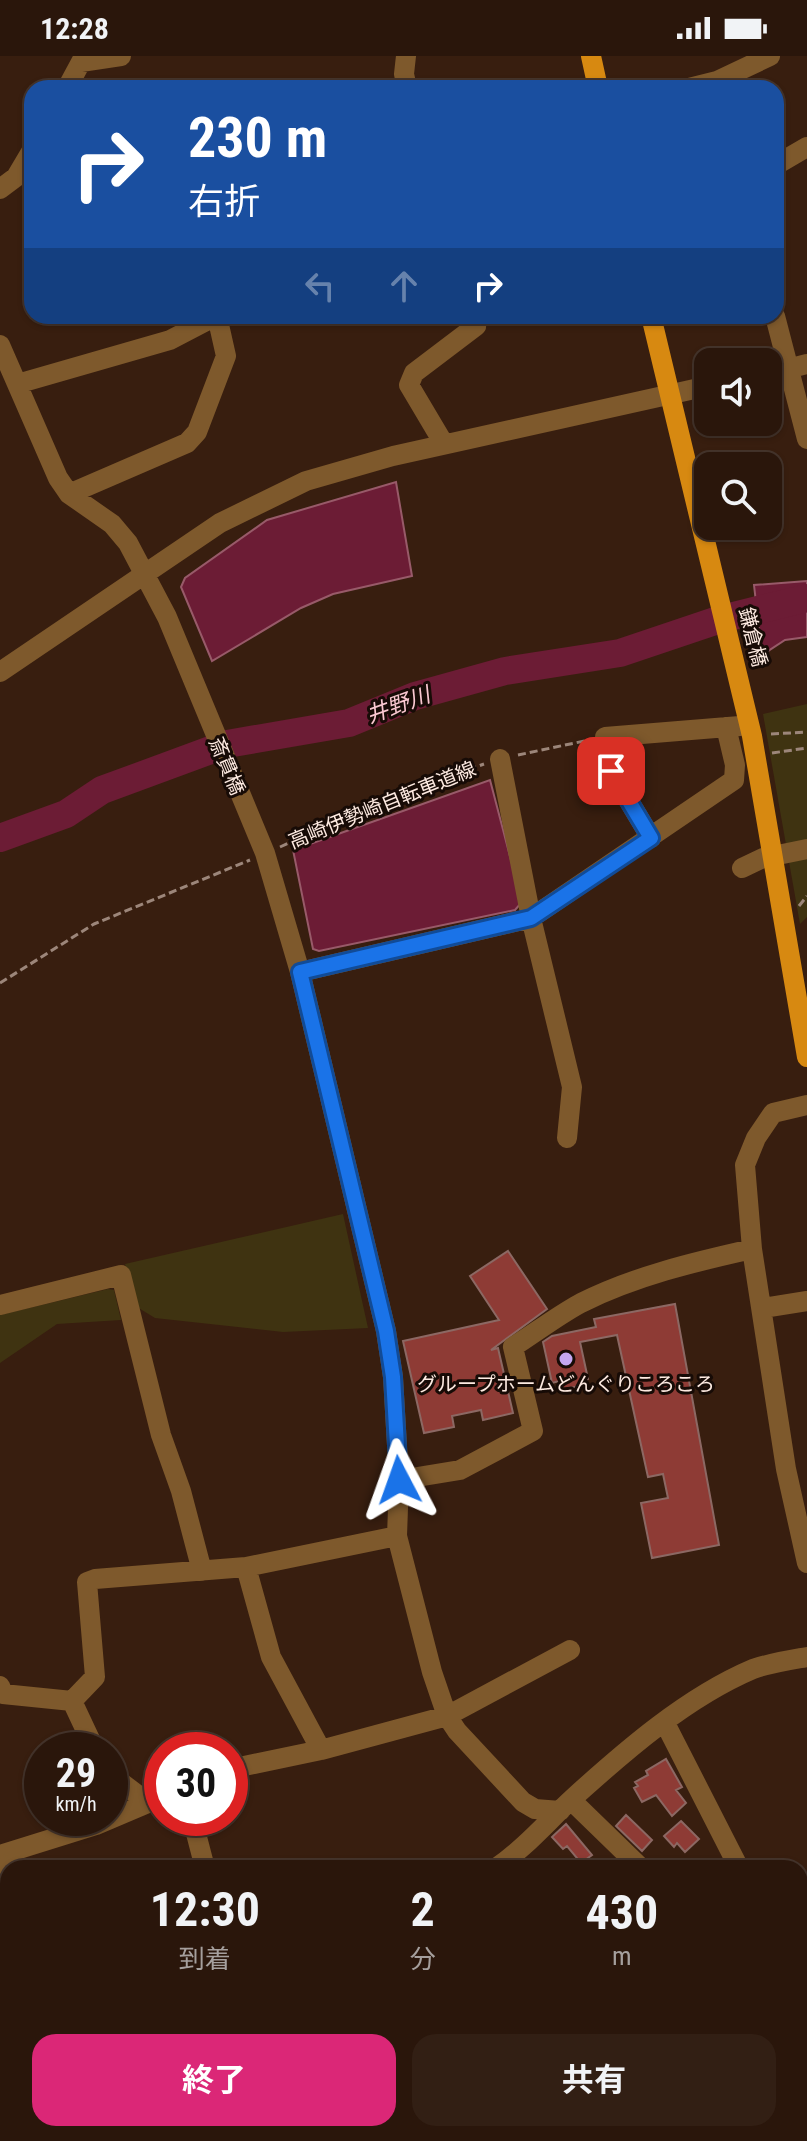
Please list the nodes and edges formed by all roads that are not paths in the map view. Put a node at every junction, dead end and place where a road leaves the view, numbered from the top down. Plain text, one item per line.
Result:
1 (121, 56) edge
2 (406, 56) edge
3 (591, 56) edge
4 (770, 56) edge
5 (83, 59) edge
6 (71, 80) edge
7 (405, 80) edge
8 (596, 80) edge
9 (719, 80) edge
10 (807, 147) edge
11 (784, 160) edge
12 (24, 164) edge
13 (0, 189) edge
14 (201, 324) edge
15 (219, 324) edge
16 (475, 324) edge
17 (653, 324) edge
18 (777, 324) edge
19 (0, 345) edge
20 (788, 369) edge
21 (17, 384) junction
22 (694, 389) edge
23 (670, 393) junction
24 (807, 439) edge
25 (444, 444) junction
26 (69, 494) junction
27 (143, 574) junction
28 (0, 672) edge
29 (745, 726) junction
30 (496, 760) road end
31 (651, 838) junction
32 (807, 849) edge
33 (773, 856) junction
34 (742, 868) dead end
35 (531, 918) junction
36 (300, 972) junction
37 (807, 1057) edge
38 (807, 1105) edge
39 (567, 1138) dead end
40 (752, 1249) junction
41 (807, 1301) edge
42 (0, 1305) edge
43 (763, 1308) junction
44 (399, 1480) junction
45 (397, 1536) junction
46 (807, 1563) edge
47 (246, 1567) junction
48 (202, 1571) junction
49 (570, 1650) dead end
50 (807, 1657) edge
51 (0, 1686) edge
52 (72, 1701) junction
53 (447, 1716) junction
54 (665, 1723) junction
55 (87, 1732) edge
56 (321, 1750) junction
57 (248, 1765) edge
58 (144, 1805) edge
59 (565, 1806) junction
60 (197, 1836) edge
61 (0, 1856) edge
62 (203, 1860) edge
63 (508, 1860) edge
64 (628, 1860) edge
65 (735, 1860) edge

1 - 5 street
2 - 7 street
3 - 8 main road
4 - 9 street
5 - 6 street
10 - 11 street
12 - 13 street
14 - 21 street
15 - 26 street
16 - 25 street
17 - 23 main road, 鎌倉橋
18 - 20 street
19 - 21 street
20 - 24 street
21 - 26 street
22 - 23 street
23 - 25 street
23 - 29 main road, 鎌倉橋
25 - 27 street
26 - 27 street, 斎貫橋
27 - 28 street
27 - 36 street, 斎貫橋
29 - 31 street
29 - 31 street
29 - 33 main road, 鎌倉橋
30 - 35 street
31 - 35 street
32 - 33 street
33 - 34 street
33 - 37 main road, 鎌倉橋
35 - 36 street
35 - 39 street
36 - 44 street, 斎貫橋
38 - 40 street
40 - 43 street
40 - 44 street
41 - 43 street
42 - 48 street
43 - 46 street
44 - 45 street, 斎貫橋
45 - 47 street
45 - 53 street, 斎貫橋
47 - 48 street
47 - 56 street
48 - 52 street
49 - 53 street
50 - 54 street
51 - 52 street
52 - 55 street
53 - 56 street
53 - 59 street
54 - 59 street
54 - 65 street
56 - 57 street
58 - 61 street
59 - 63 street
59 - 64 street
60 - 62 street

